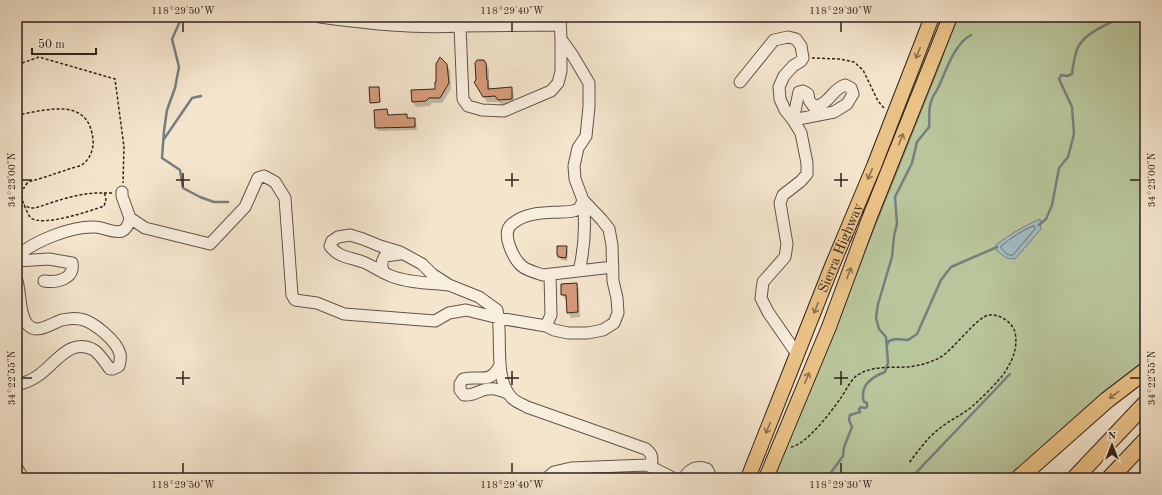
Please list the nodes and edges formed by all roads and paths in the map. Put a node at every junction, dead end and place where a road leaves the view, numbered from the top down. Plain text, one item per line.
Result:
1 (320, 17) edge
2 (932, 17) edge
3 (950, 17) edge
4 (460, 21) edge
5 (560, 21) edge
6 (561, 39) junction
7 (803, 58) junction
8 (17, 63) edge
9 (740, 82) dead end
10 (17, 114) edge
11 (893, 115) junction
12 (794, 120) junction
13 (122, 192) joint
14 (21, 200) junction
15 (583, 200) junction
16 (17, 201) edge
17 (24, 205) junction
18 (130, 218) junction
19 (403, 254) junction
20 (17, 256) edge
21 (17, 261) edge
22 (613, 267) junction
23 (579, 270) junction
24 (384, 273) junction
25 (550, 275) junction
26 (17, 281) edge
27 (44, 281) dead end
28 (450, 285) junction
29 (499, 318) junction
30 (546, 326) junction
31 (796, 354) junction
32 (814, 362) junction
33 (500, 365) junction
34 (1145, 371) edge
35 (17, 385) edge
36 (510, 394) junction
37 (1145, 404) edge
38 (1145, 419) edge
39 (1145, 441) edge
40 (779, 446) junction
41 (1145, 456) edge
42 (909, 463) dead end
43 (647, 465) junction
44 (547, 478) edge
45 (673, 478) edge
46 (684, 478) edge
47 (709, 478) edge
48 (748, 478) edge
49 (766, 478) edge
50 (1019, 478) edge
51 (1075, 478) edge
52 (1088, 478) edge
53 (1110, 478) edge
54 (1124, 478) edge

1 - 4 lane
2 -> 11 main road, Sierra Highway
32 -> 3 main road, Sierra Highway
4 - 5 lane
4 - 6 lane
5 - 6 lane
6 - 15 lane
7 - 9 lane
7 - 11 path
7 - 12 lane
8 - 13 path
10 - 14 path
11 -> 31 main road, Sierra Highway
12 - 12 lane
12 - 31 lane
13 - 18 lane
14 - 16 path
14 - 17 path
15 - 22 lane
15 - 23 lane
15 - 25 lane
17 - 17 path
18 - 20 lane
18 - 29 lane
19 - 24 lane
19 - 24 lane
19 - 28 lane
21 - 27 lane
22 - 23 lane
22 - 30 lane
23 - 25 lane
24 - 28 lane
25 - 30 lane
26 - 35 lane
28 - 29 lane
29 - 30 lane
29 - 33 lane
31 - 32 main road
31 -> 48 main road, Sierra Highway
40 -> 32 main road, Sierra Highway
33 - 36 lane
33 - 36 lane
34 -> 50 highway
36 - 43 lane
37 - 51 highway
38 - 52 highway
39 - 53 highway
40 - 42 path
40 - 49 main road, Sierra Highway
41 - 54 highway
43 - 44 lane
43 - 45 lane
46 - 47 lane

